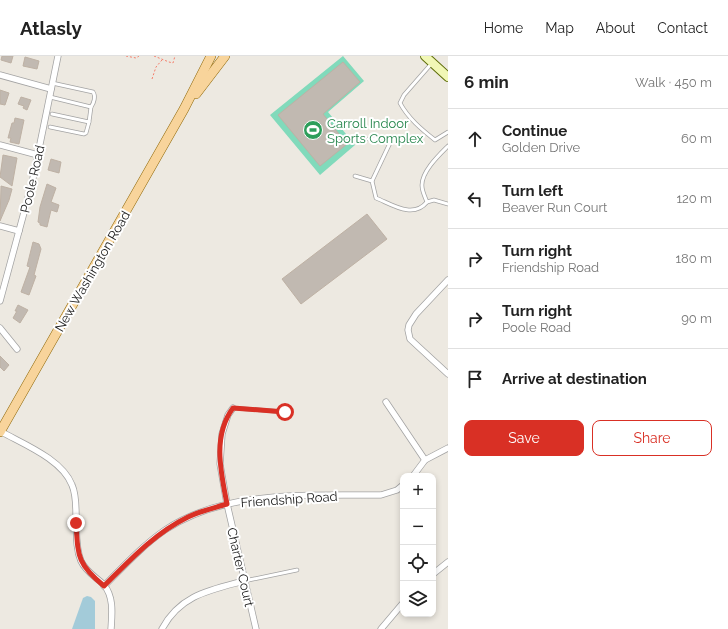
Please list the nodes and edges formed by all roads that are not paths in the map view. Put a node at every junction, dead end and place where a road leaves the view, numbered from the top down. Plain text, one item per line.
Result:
1 (58, 56) edge
2 (211, 56) edge
3 (225, 56) edge
4 (424, 56) edge
5 (432, 63) junction
6 (0, 75) edge
7 (448, 77) edge
8 (52, 83) junction
9 (51, 89) junction
10 (50, 97) junction
11 (91, 107) junction
12 (184, 109) junction
13 (52, 114) dead end
14 (90, 122) junction
15 (50, 127) dead end
16 (448, 132) edge
17 (368, 139) dead end
18 (0, 145) edge
19 (448, 146) edge
20 (38, 155) junction
21 (355, 176) dead end
22 (372, 181) junction
23 (426, 202) junction
24 (448, 204) edge
25 (0, 226) edge
26 (19, 231) junction
27 (448, 280) edge
28 (0, 301) edge
29 (0, 328) edge
30 (17, 348) dead end
31 (448, 374) edge
32 (386, 402) dead end
33 (233, 408) joint
34 (285, 412) dead end
35 (0, 432) edge
36 (448, 448) edge
37 (425, 460) junction
38 (415, 473) edge
39 (400, 488) edge
40 (227, 504) junction
41 (448, 562) edge
42 (297, 570) dead end
43 (436, 572) edge
44 (244, 581) junction
45 (104, 586) junction
46 (400, 607) edge
47 (111, 629) edge
48 (162, 629) edge
49 (256, 629) edge
50 (381, 629) edge

1 - 8 street, Poole Road
2 - 12 main road, New Washington Road
3 - 12 main road, New Washington Road
4 - 5 main road
5 - 7 main road
5 - 16 lane
6 - 9 street
8 - 9 street, Poole Road
8 - 11 lane
9 - 10 street, Poole Road
10 - 11 lane
10 - 20 street, Poole Road
11 - 14 lane
12 - 35 main road, New Washington Road
13 - 14 lane
14 - 15 lane
17 - 22 lane
18 - 20 street
19 - 23 lane
20 - 26 street, Poole Road
21 - 22 lane
22 - 23 lane
23 - 24 lane
25 - 26 street
26 - 28 street, Poole Road
27 - 31 street
29 - 30 street
32 - 37 street
33 - 34 lane
33 - 40 street, Charter Court
35 - 45 street
36 - 37 street
37 - 38 street
39 - 40 street, Friendship Road
40 - 44 street, Charter Court
40 - 45 street, Friendship Road
41 - 43 street
42 - 44 lane
44 - 48 street
44 - 49 street, Charter Court
45 - 47 street
46 - 50 street

